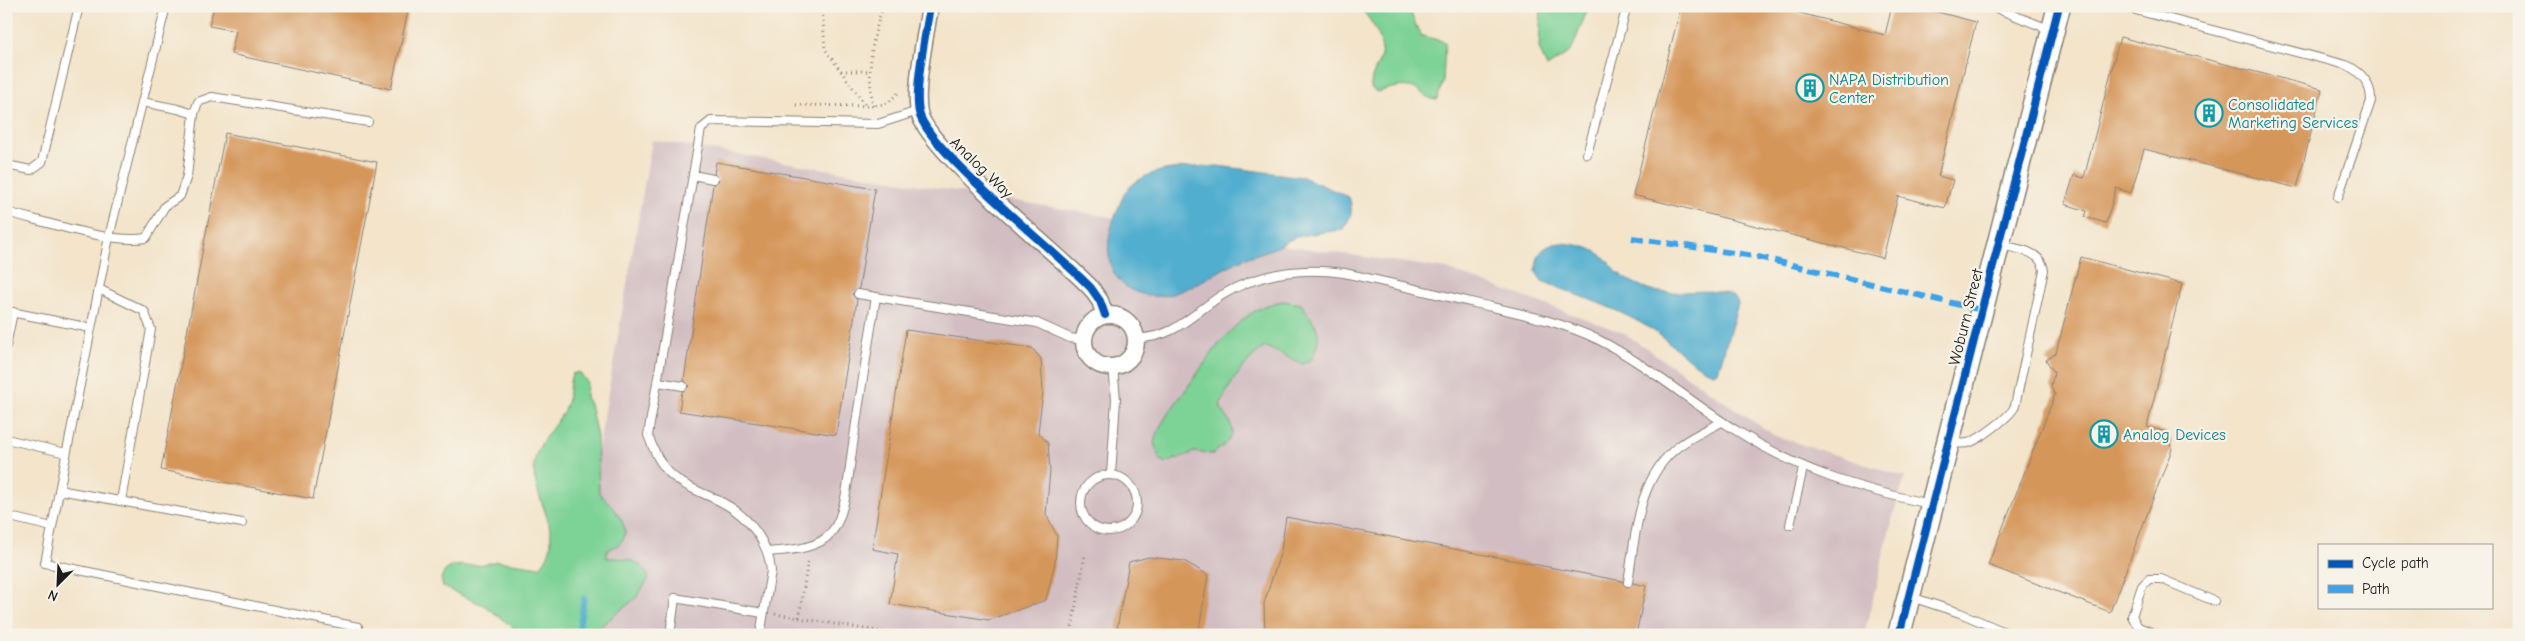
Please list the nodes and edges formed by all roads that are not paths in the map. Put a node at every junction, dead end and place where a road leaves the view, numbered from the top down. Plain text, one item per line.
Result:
1 (78, 6) edge
2 (166, 6) edge
3 (930, 6) edge
4 (1627, 6) edge
5 (1991, 6) edge
6 (2059, 6) edge
7 (2120, 6) edge
8 (2052, 30) junction
9 (142, 102) junction
10 (918, 111) junction
11 (194, 114) junction
12 (368, 122) dead end
13 (1587, 154) dead end
14 (6, 165) edge
15 (693, 175) junction
16 (714, 179) dead end
17 (2338, 197) dead end
18 (6, 212) edge
19 (109, 237) junction
20 (1998, 245) junction
21 (99, 289) junction
22 (858, 294) dead end
23 (876, 297) junction
24 (10, 312) edge
25 (1105, 315) junction
26 (91, 328) junction
27 (1136, 338) junction
28 (1084, 340) junction
29 (6, 346) edge
30 (1113, 367) junction
31 (658, 382) junction
32 (683, 386) dead end
33 (1722, 422) junction
34 (6, 439) edge
35 (1947, 443) junction
36 (66, 453) junction
37 (1803, 468) junction
38 (1111, 475) junction
39 (59, 490) junction
40 (122, 501) junction
41 (1932, 504) junction
42 (6, 516) edge
43 (242, 523) dead end
44 (1790, 525) dead end
45 (52, 527) junction
46 (767, 552) junction
47 (1628, 582) dead end
48 (1909, 597) junction
49 (2214, 601) dead end
50 (763, 612) junction
51 (358, 627) dead end
52 (670, 635) edge
53 (760, 635) edge
54 (1899, 635) edge
55 (2012, 635) edge
56 (2158, 635) edge

1 - 14 lane
2 - 9 lane
3 - 10 street
4 - 13 lane
5 - 8 lane
6 - 8 street, Woburn Street
7 - 17 lane
8 - 20 street, Woburn Street
9 - 11 lane
9 - 19 lane
10 - 15 lane
10 - 25 street, Analog Way
11 - 12 lane
11 - 19 lane
15 - 16 lane
15 - 31 lane
18 - 19 lane
19 - 21 lane
20 - 35 street, Woburn Street
20 - 35 lane
21 - 26 lane
21 - 40 lane
22 - 23 lane
23 - 28 lane
23 - 46 lane
24 - 26 lane
24 - 29 lane
25 - 27 street
25 - 28 street
26 - 36 lane
27 - 30 street
27 - 33 lane
28 - 30 street
30 - 38 lane
31 - 32 lane
31 - 46 lane
33 - 37 lane
33 - 47 lane
34 - 36 lane
35 - 41 street, Woburn Street
36 - 39 lane
37 - 41 lane
37 - 44 lane
38 - 38 lane
39 - 40 lane
39 - 45 lane
40 - 43 lane
41 - 48 street, Woburn Street
42 - 45 lane
45 - 51 lane
46 - 50 lane
48 - 54 street, Woburn Street
48 - 55 lane
49 - 56 lane
50 - 52 lane
50 - 53 lane

